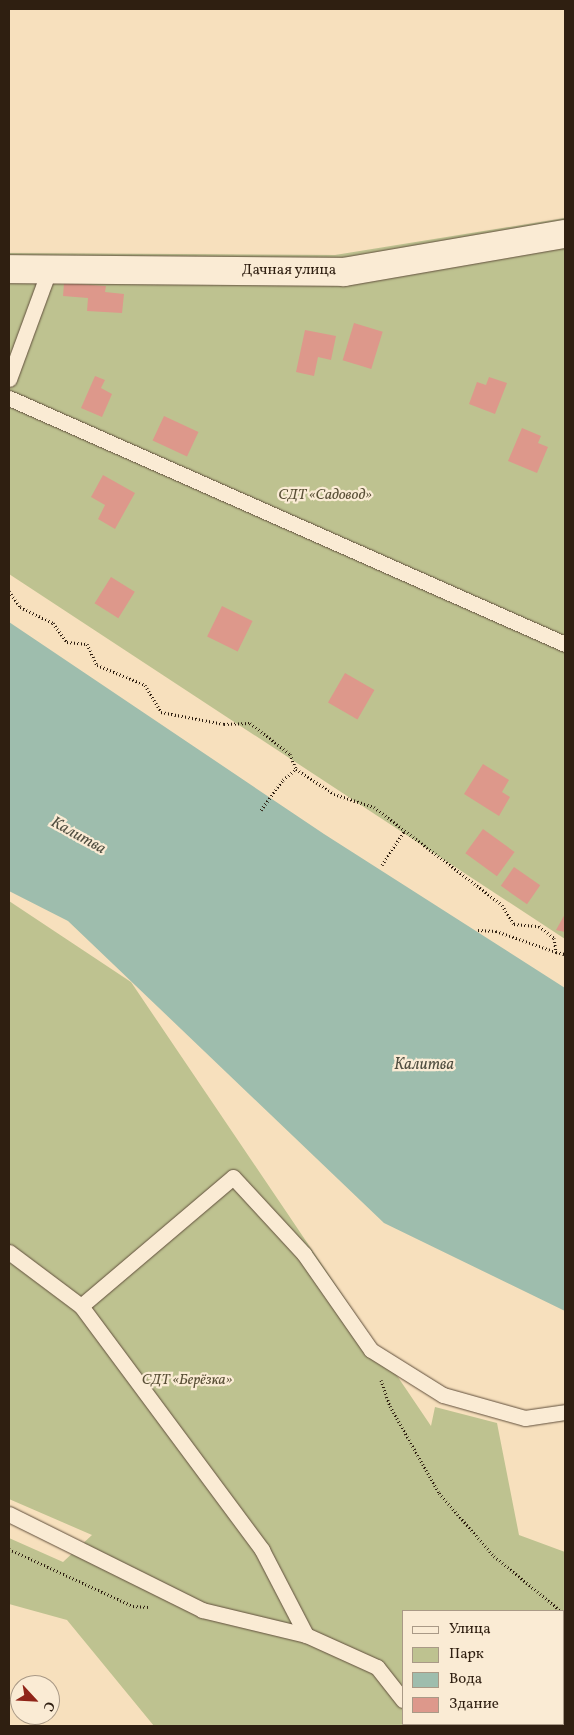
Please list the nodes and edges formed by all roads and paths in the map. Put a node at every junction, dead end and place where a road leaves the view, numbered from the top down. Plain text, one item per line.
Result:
1 (565, 234) edge
2 (9, 269) edge
3 (49, 270) junction
4 (9, 379) edge
5 (9, 398) edge
6 (9, 591) edge
7 (565, 644) edge
8 (296, 769) junction
9 (261, 810) dead end
10 (405, 830) junction
11 (382, 866) dead end
12 (478, 930) dead end
13 (556, 952) junction
14 (565, 954) edge
15 (9, 1252) edge
16 (81, 1306) junction
17 (371, 1350) junction
18 (565, 1412) edge
19 (9, 1514) edge
20 (9, 1550) edge
21 (153, 1607) dead end
22 (559, 1610) edge
23 (306, 1635) junction
24 (402, 1699) edge
25 (450, 1726) edge
26 (457, 1726) edge

1 - 3 street, Дачная улица
2 - 3 street, Дачная улица
3 - 4 lane
5 - 7 lane
6 - 8 path
8 - 9 path
8 - 10 path
10 - 11 path
10 - 13 path
12 - 13 path
13 - 14 path
15 - 16 lane
16 - 17 lane
16 - 23 lane
17 - 18 lane
17 - 22 path
19 - 23 lane
20 - 21 path
23 - 24 lane
25 - 26 path

